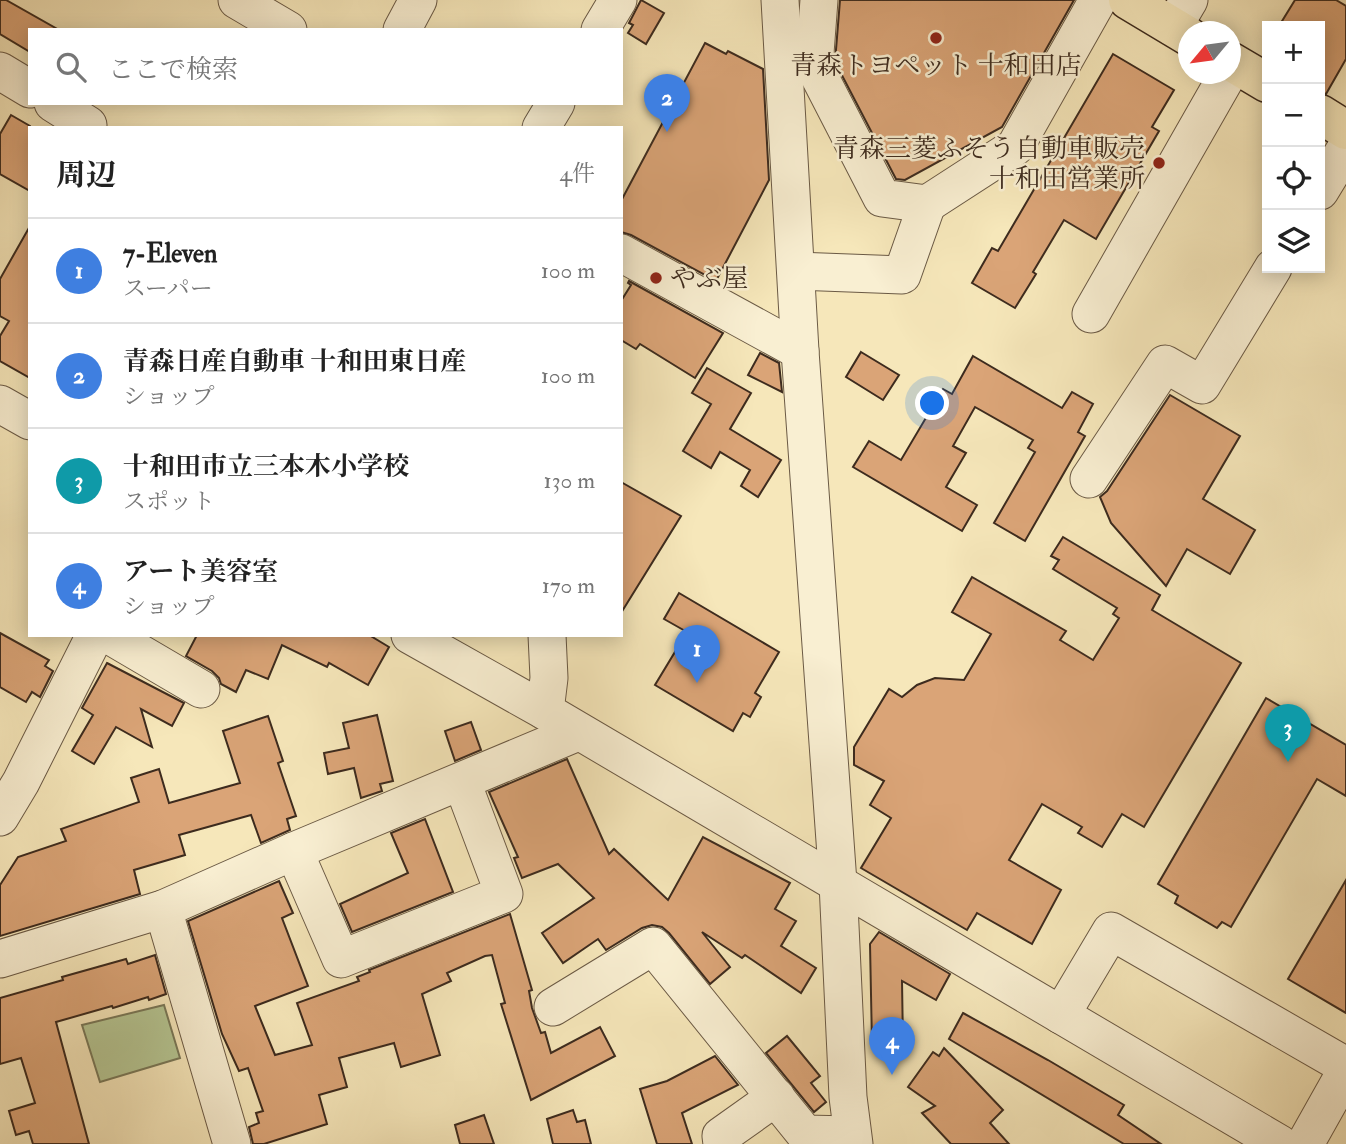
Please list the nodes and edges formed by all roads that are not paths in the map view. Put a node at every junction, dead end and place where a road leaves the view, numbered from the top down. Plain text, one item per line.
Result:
1 (237, 0) edge
2 (418, 0) edge
3 (618, 0) edge
4 (780, 0) edge
5 (819, 0) edge
6 (1098, 0) edge
7 (1128, 0) edge
8 (1183, 21) edge
9 (285, 28) edge
10 (403, 28) edge
11 (601, 28) edge
12 (0, 71) edge
13 (1241, 71) edge
14 (1262, 81) edge
15 (1221, 84) edge
16 (28, 88) edge
17 (56, 105) edge
18 (555, 105) edge
19 (1325, 117) edge
20 (88, 125) dead end
21 (542, 126) edge
22 (1346, 130) edge
23 (1346, 148) edge
24 (1325, 183) edge
25 (928, 204) junction
26 (623, 254) edge
27 (796, 271) junction
28 (1270, 273) edge
29 (1091, 314) dead end
30 (800, 351) junction
31 (0, 404) edge
32 (28, 420) edge
33 (1088, 479) dead end
34 (95, 637) edge
35 (112, 637) edge
36 (414, 637) edge
37 (547, 637) edge
38 (201, 689) dead end
39 (545, 711) junction
40 (578, 732) junction
41 (10, 776) edge
42 (462, 782) junction
43 (0, 817) edge
44 (294, 851) junction
45 (838, 883) junction
46 (163, 909) junction
47 (0, 959) edge
48 (553, 1007) dead end
49 (1061, 1015) junction
50 (1346, 1069) edge
51 (776, 1097) junction
52 (853, 1140) edge
53 (232, 1144) edge
54 (722, 1144) edge
55 (1280, 1144) edge
56 (1305, 1144) edge

1 - 9 street
2 - 10 street
3 - 11 street
4 - 27 street
5 - 25 street
6 - 25 street
7 - 8 highway
12 - 16 street
13 - 14 highway
15 - 29 street
17 - 20 street
18 - 21 street
19 - 22 highway
23 - 24 street
25 - 27 street
26 - 30 street
27 - 30 street
28 - 33 street
30 - 45 street
31 - 32 street
34 - 41 street
35 - 38 street
36 - 39 street
37 - 39 street
39 - 40 street
40 - 42 street
40 - 45 street
41 - 43 street
42 - 44 street
42 - 44 street
44 - 46 street
45 - 49 street
45 - 52 street
46 - 47 street
46 - 53 street
48 - 51 street
49 - 50 street
49 - 55 street
50 - 56 street
51 - 52 street
51 - 54 street

